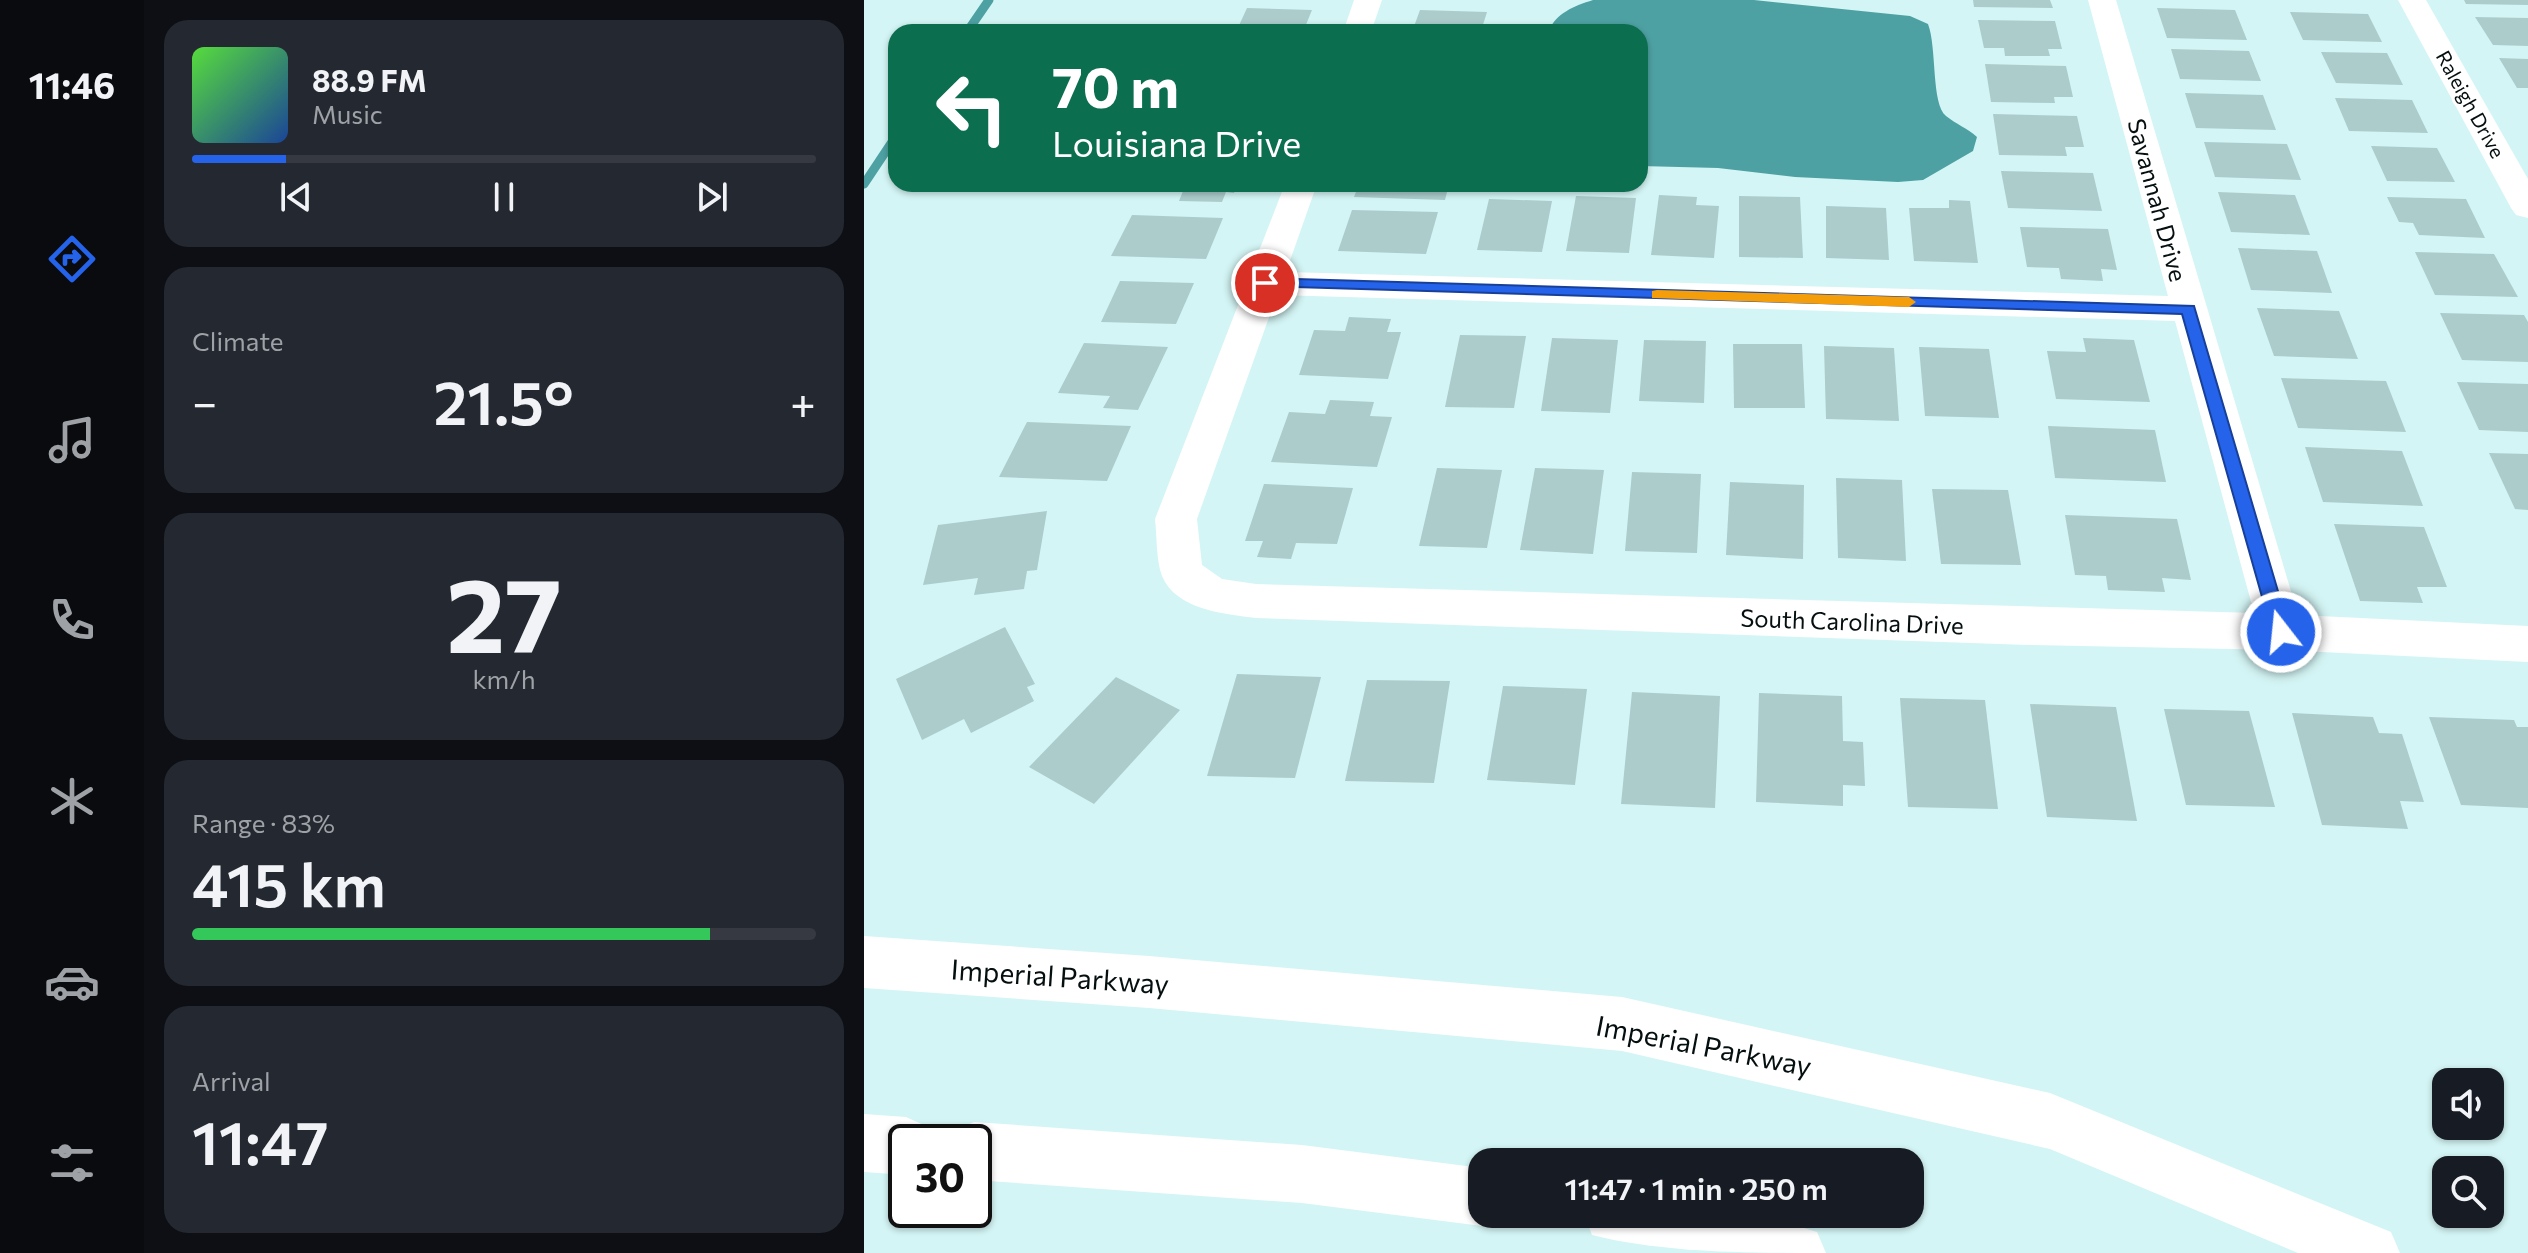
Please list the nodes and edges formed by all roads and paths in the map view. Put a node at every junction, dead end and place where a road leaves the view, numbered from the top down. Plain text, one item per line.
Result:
1 (1368, 0) edge
2 (2102, 0) edge
3 (2412, 0) edge
4 (1360, 24) edge
5 (1298, 192) edge
6 (2528, 208) edge
7 (1265, 283) junction
8 (2188, 309) junction
9 (2281, 632) junction
10 (2528, 644) edge
11 (864, 962) edge
12 (864, 1143) edge
13 (888, 1145) edge
14 (992, 1152) edge
15 (1468, 1195) edge
16 (1690, 1228) edge
17 (1796, 1253) edge
18 (2370, 1253) edge

1 - 4 street
2 - 8 street, Savannah Drive
3 - 6 street, Raleigh Drive
5 - 7 street
7 - 8 street
7 - 9 street, South Carolina Drive
8 - 9 street, Savannah Drive
9 - 10 street, South Carolina Drive
11 - 18 street, Imperial Parkway
12 - 13 street
14 - 15 street
16 - 17 street

